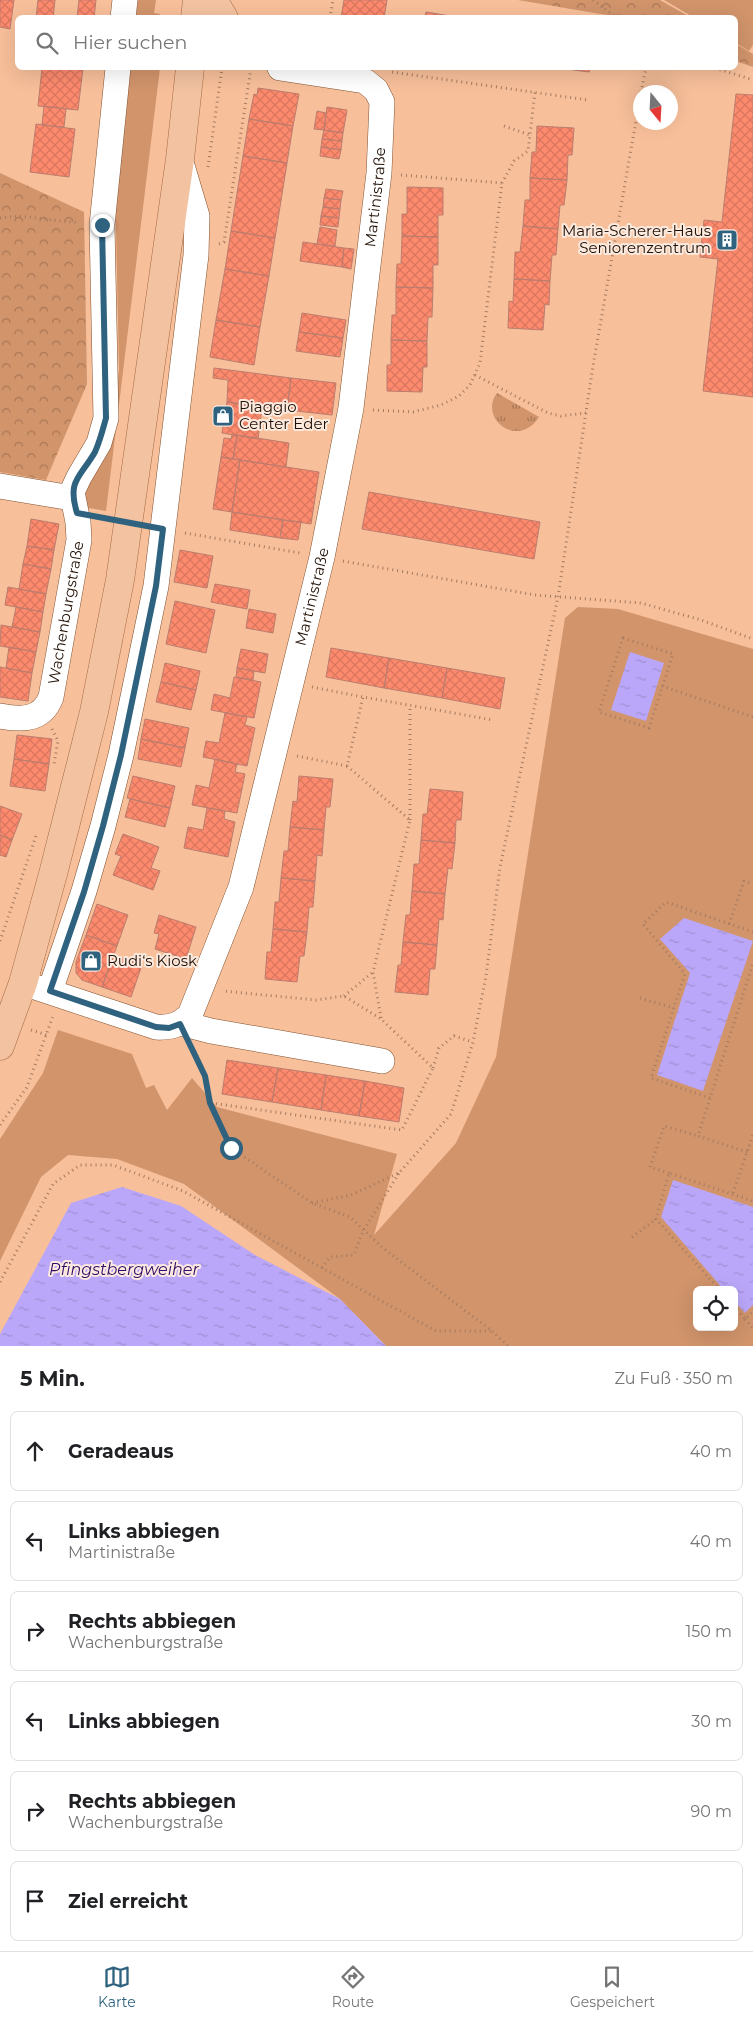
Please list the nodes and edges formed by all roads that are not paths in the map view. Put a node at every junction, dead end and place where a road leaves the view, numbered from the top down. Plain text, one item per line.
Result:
1 (125, 0) edge
2 (197, 0) edge
3 (213, 0) edge
4 (123, 15) edge
5 (195, 15) edge
6 (222, 15) edge
7 (118, 70) edge
8 (190, 70) edge
9 (293, 70) edge
10 (180, 159) junction
11 (0, 486) edge
12 (72, 498) junction
13 (120, 580) junction
14 (156, 586) junction
15 (0, 716) edge
16 (22, 983) junction
17 (50, 991) junction
18 (180, 1024) junction
19 (0, 1046) edge
20 (382, 1061) dead end

1 - 4 street
2 - 5 main road
3 - 6 main road
7 - 12 street
8 - 10 main road
9 - 18 street, Martinistraße
10 - 13 main road
10 - 14 street
11 - 12 street
12 - 15 street, Wachenburgstraße
13 - 14 street
13 - 16 main road
14 - 17 street
16 - 17 street
16 - 19 main road
17 - 18 street
18 - 20 street

